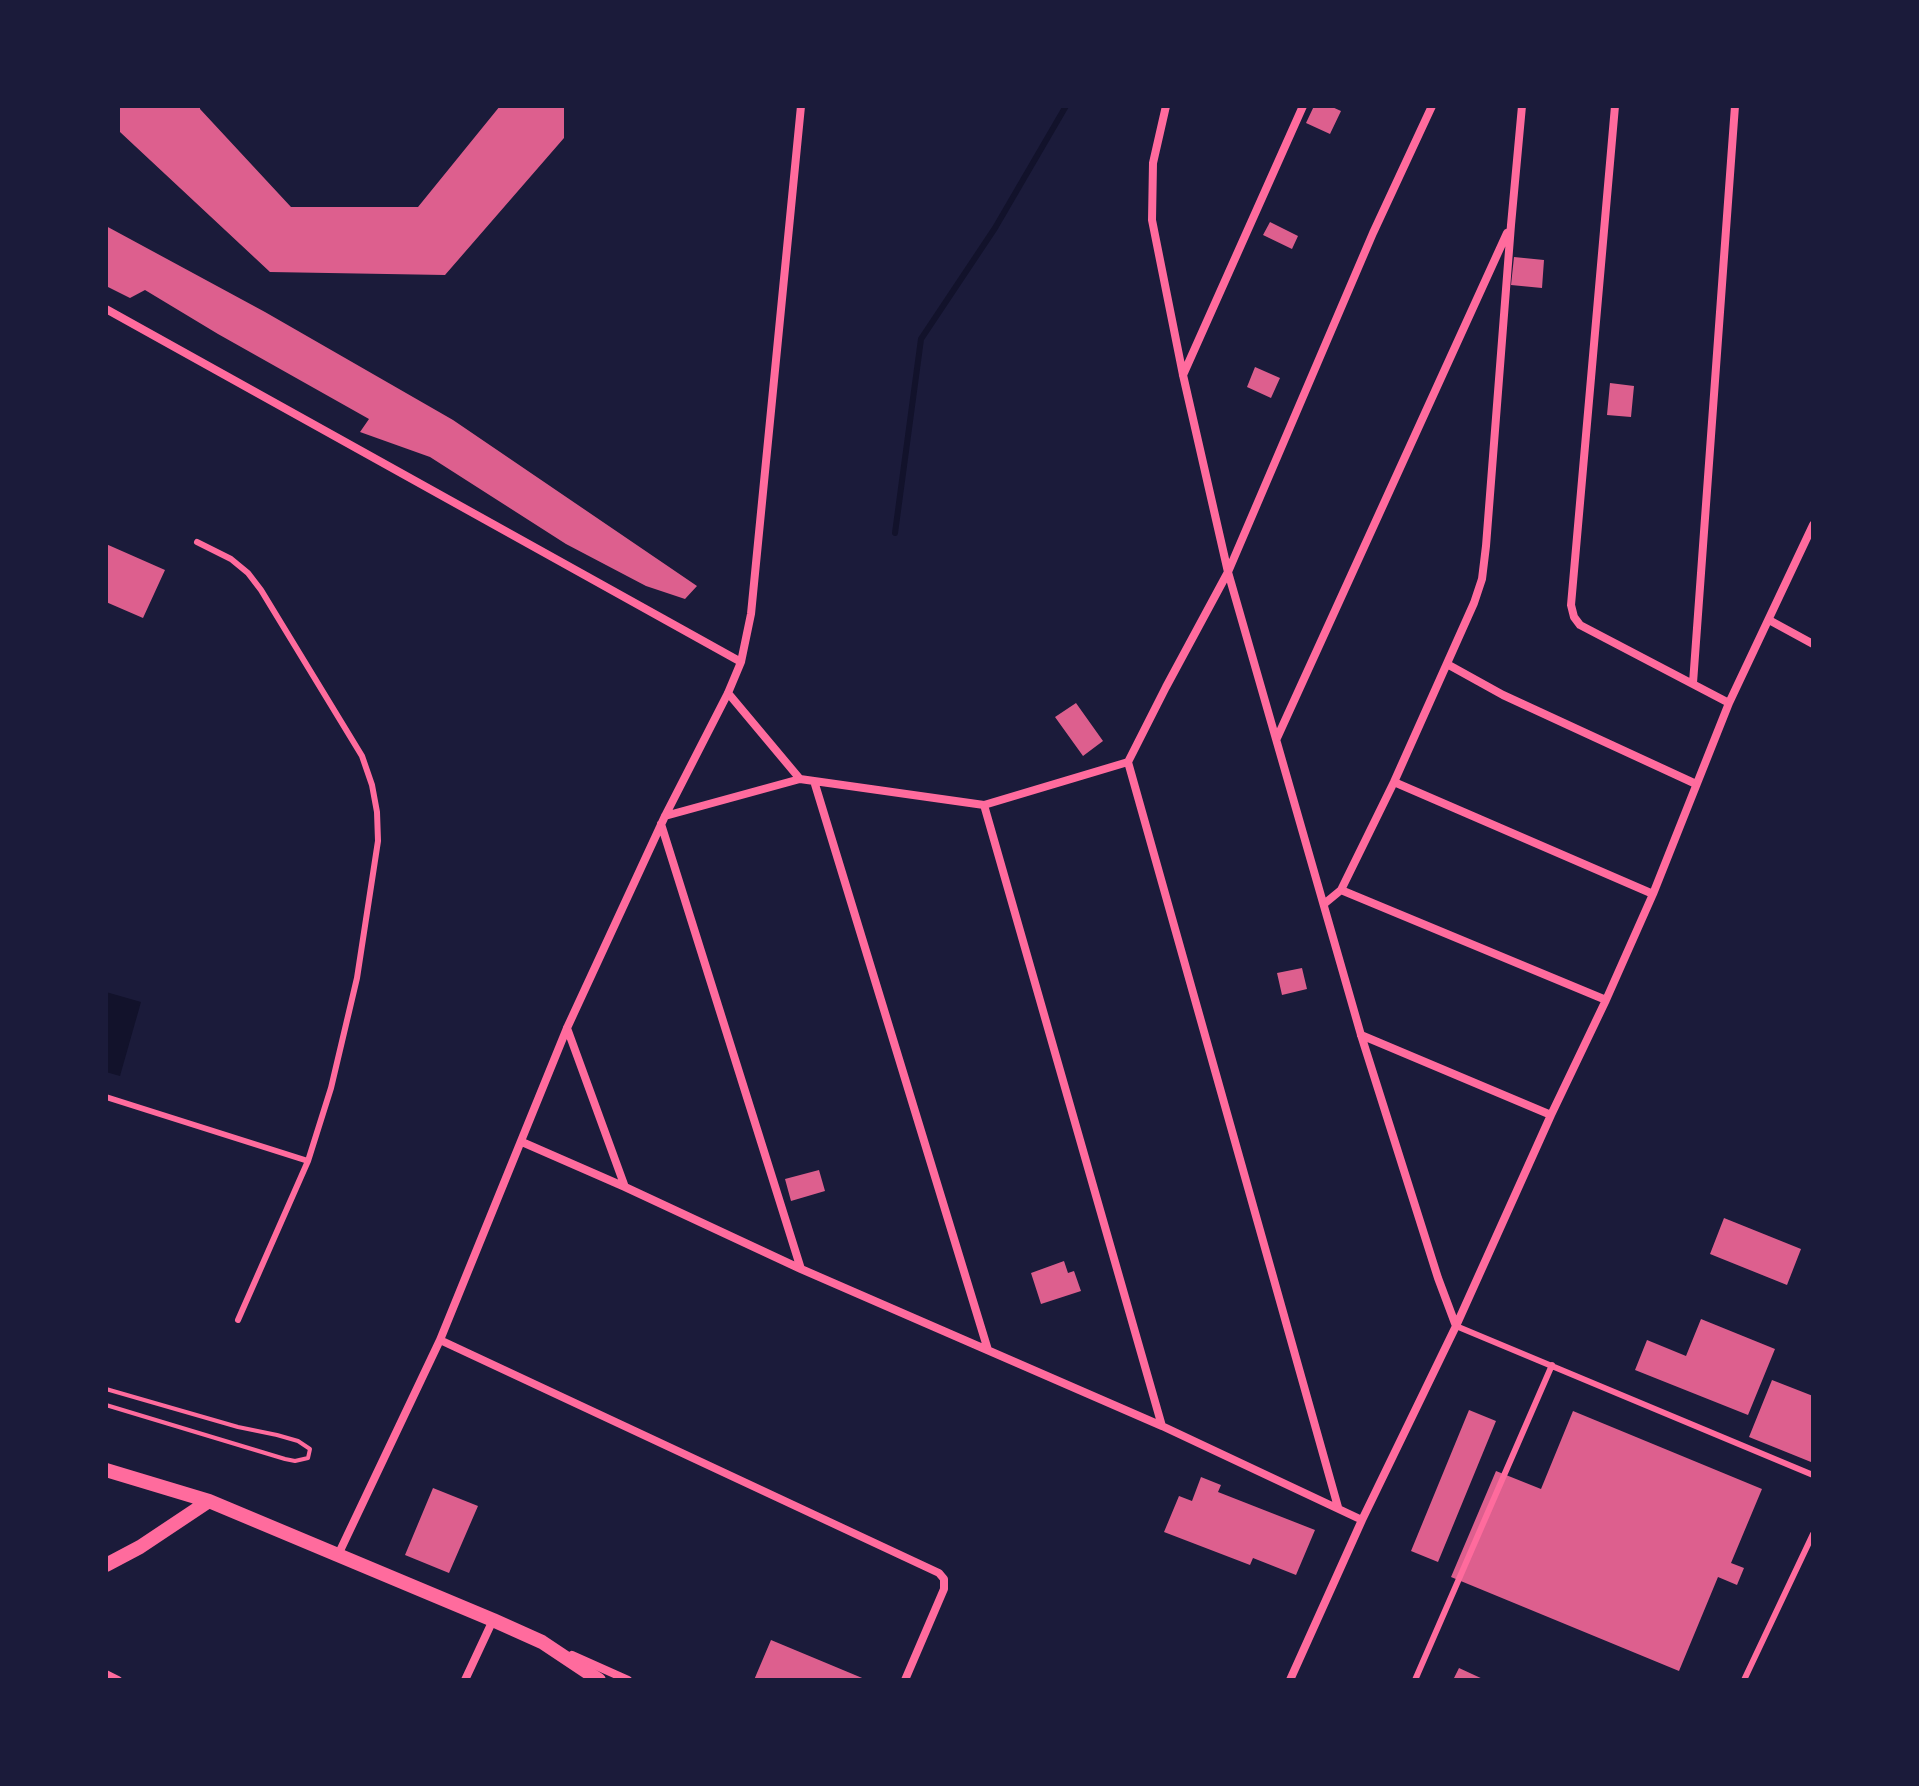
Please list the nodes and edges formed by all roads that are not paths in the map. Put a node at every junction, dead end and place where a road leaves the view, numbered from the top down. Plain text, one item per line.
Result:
1 (801, 106) edge
2 (1166, 106) edge
3 (1303, 106) edge
4 (1432, 106) edge
5 (1522, 106) edge
6 (1615, 106) edge
7 (1735, 106) edge
8 (1511, 225) junction
9 (106, 309) edge
10 (1183, 375) junction
11 (1813, 525) edge
12 (197, 542) dead end
13 (1228, 572) junction
14 (1769, 620) junction
15 (1813, 644) edge
16 (741, 662) junction
17 (1447, 664) junction
18 (1693, 683) junction
19 (728, 693) junction
20 (1729, 703) junction
21 (1277, 738) junction
22 (1128, 762) junction
23 (800, 779) junction
24 (814, 781) junction
25 (1394, 782) junction
26 (1696, 784) junction
27 (984, 805) junction
28 (663, 820) junction
29 (1341, 890) junction
30 (1653, 894) junction
31 (1324, 904) junction
32 (1606, 1000) junction
33 (567, 1028) junction
34 (1361, 1035) junction
35 (106, 1097) edge
36 (1551, 1115) junction
37 (522, 1142) junction
38 (308, 1161) junction
39 (625, 1187) junction
40 (801, 1269) junction
41 (238, 1320) dead end
42 (1456, 1326) junction
43 (440, 1340) junction
44 (988, 1350) junction
45 (1552, 1365) junction
46 (1162, 1426) junction
47 (106, 1470) edge
48 (1813, 1475) edge
49 (209, 1501) junction
50 (1338, 1507) junction
51 (1362, 1520) junction
52 (1813, 1534) edge
53 (338, 1555) junction
54 (106, 1565) edge
55 (493, 1620) junction
56 (542, 1642) junction
57 (106, 1674) edge
58 (118, 1680) edge
59 (465, 1680) edge
60 (599, 1680) edge
61 (628, 1680) edge
62 (905, 1680) edge
63 (1290, 1680) edge
64 (1415, 1680) edge
65 (1744, 1680) edge

1 - 16 street
2 - 10 street
3 - 10 street
4 - 13 street
5 - 8 street
6 - 18 street
7 - 18 street
8 - 17 street
8 - 21 street
9 - 16 street
10 - 13 street
11 - 14 street
12 - 38 lane
13 - 21 street
13 - 22 street
14 - 15 street
14 - 20 street
16 - 19 street
17 - 25 street
17 - 26 street
18 - 20 street
19 - 23 street
19 - 28 street
20 - 26 street
21 - 31 street
22 - 27 street
22 - 50 street
23 - 24 street
23 - 28 street
24 - 27 street
24 - 44 street
25 - 29 street
25 - 30 street
26 - 30 street
27 - 46 street
28 - 33 street
28 - 40 street
29 - 31 street
29 - 32 street
30 - 32 street
31 - 34 street
32 - 36 street
33 - 37 street
33 - 39 street
34 - 36 street
34 - 42 street
35 - 38 lane
36 - 42 street
37 - 39 street
37 - 43 street
38 - 41 lane
39 - 40 street
40 - 44 street
42 - 45 lane
42 - 51 street
43 - 53 street
43 - 62 street
44 - 46 street
45 - 48 lane
45 - 64 lane
46 - 50 street
47 - 49 street
49 - 53 street
49 - 54 street
50 - 51 street
51 - 63 street
52 - 65 lane
53 - 55 street
55 - 56 street
55 - 59 street
56 - 60 street
56 - 61 street
57 - 58 street

